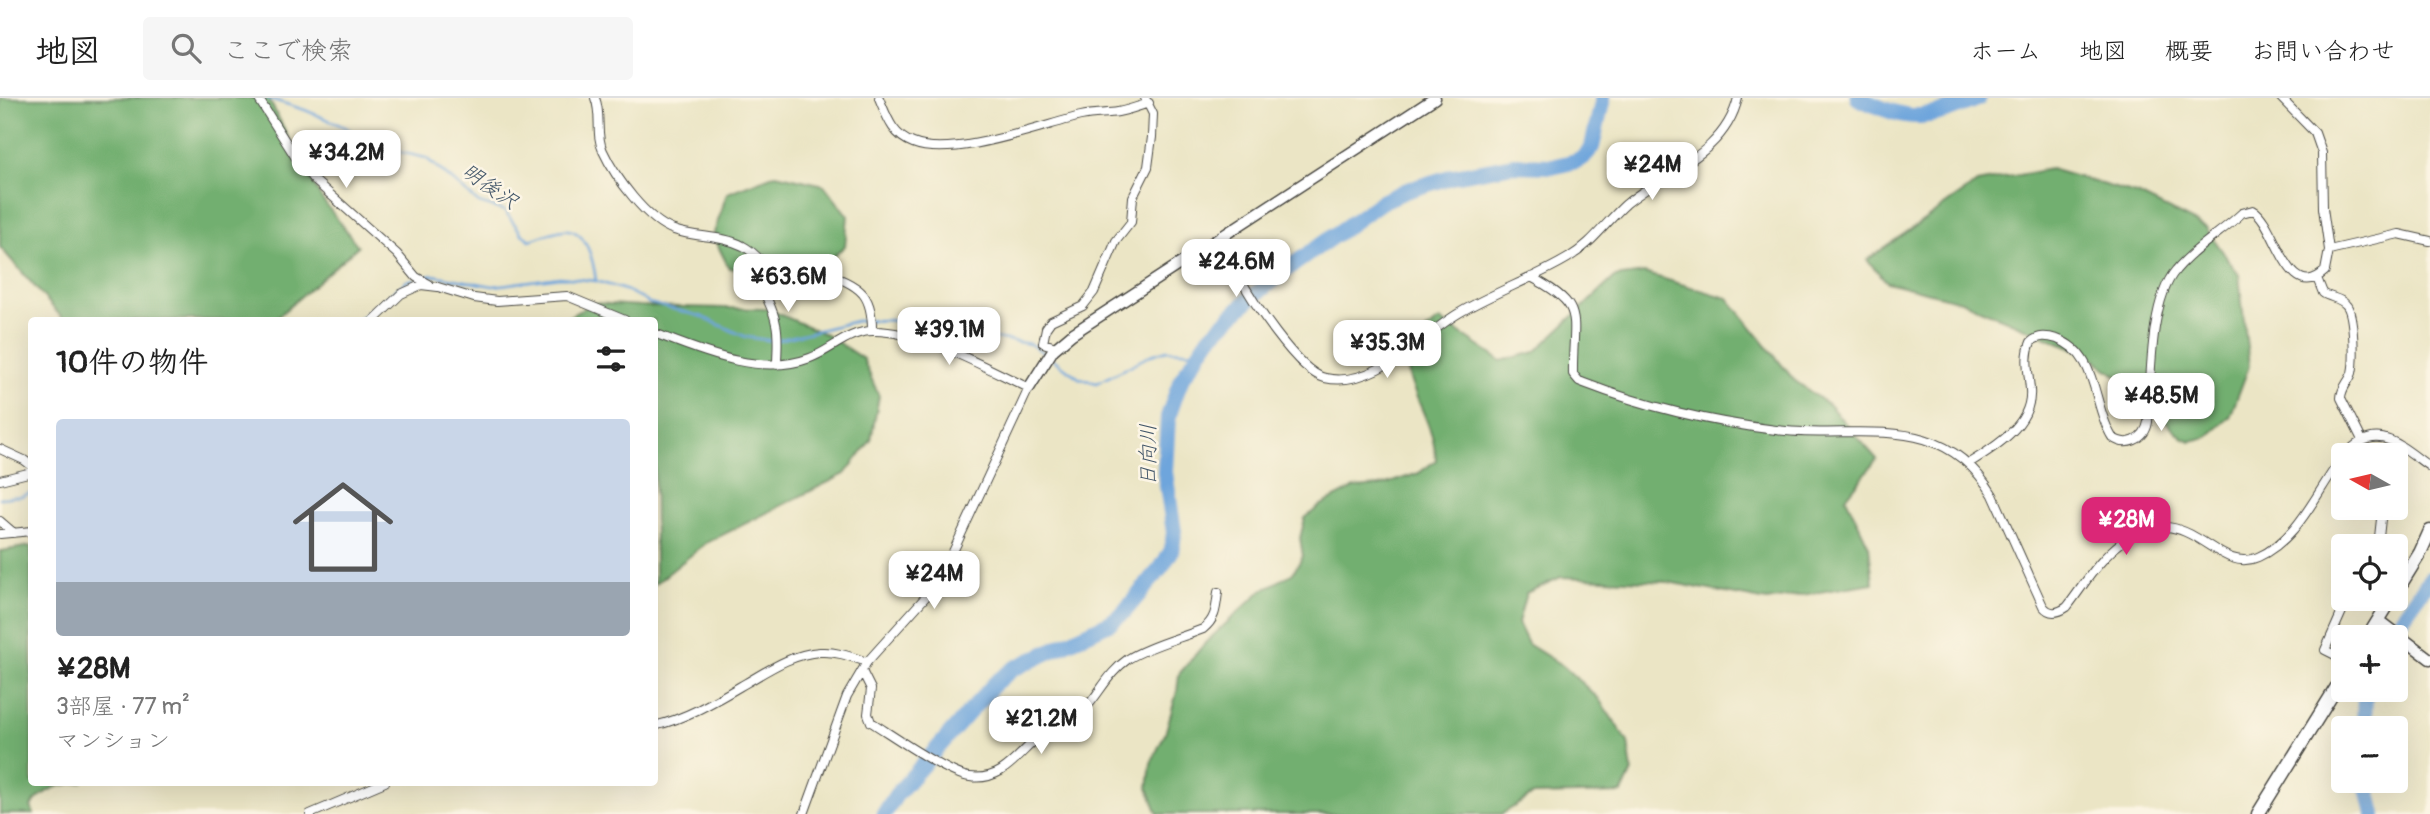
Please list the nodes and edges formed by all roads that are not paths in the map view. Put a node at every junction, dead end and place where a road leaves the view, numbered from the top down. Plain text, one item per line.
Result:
1 (258, 98) edge
2 (595, 98) edge
3 (879, 98) edge
4 (1435, 98) edge
5 (1738, 98) edge
6 (2282, 100) edge
7 (1147, 101) edge
8 (1221, 235) junction
9 (2430, 241) edge
10 (2329, 250) junction
11 (764, 263) junction
12 (1531, 277) junction
13 (2317, 278) junction
14 (432, 285) junction
15 (377, 317) edge
16 (618, 317) edge
17 (872, 330) junction
18 (658, 334) edge
19 (1052, 351) junction
20 (777, 365) junction
21 (1029, 388) junction
22 (2362, 440) junction
23 (2359, 443) edge
24 (0, 449) edge
25 (28, 463) edge
26 (1969, 463) junction
27 (2430, 467) edge
28 (28, 473) edge
29 (2331, 475) edge
30 (0, 480) edge
31 (0, 522) edge
32 (28, 531) edge
33 (2430, 531) edge
34 (14, 533) junction
35 (0, 534) edge
36 (2408, 561) edge
37 (1218, 592) dead end
38 (2387, 611) edge
39 (2382, 622) junction
40 (2379, 625) edge
41 (2331, 636) edge
42 (2331, 653) edge
43 (2430, 659) edge
44 (867, 662) junction
45 (862, 671) junction
46 (2331, 696) edge
47 (658, 725) edge
48 (376, 786) edge
49 (310, 814) edge
50 (804, 814) edge
51 (2258, 814) edge

1 - 14 street
2 - 11 street
3 - 7 street
4 - 8 street
5 - 12 street
6 - 10 street
7 - 19 street
8 - 12 street
8 - 19 street
9 - 10 street
10 - 13 street
11 - 17 street
11 - 20 street
12 - 26 street
13 - 22 street
13 - 26 street
14 - 15 street
14 - 16 street
17 - 20 street
17 - 21 street
18 - 20 street
19 - 21 street
21 - 44 street
22 - 23 street
22 - 27 street
24 - 25 street
26 - 29 street
28 - 30 street
31 - 34 street
32 - 34 street
33 - 36 main road
34 - 35 street
37 - 45 street
38 - 39 main road
39 - 40 main road
39 - 43 street
41 - 42 street
44 - 45 street
44 - 47 street
45 - 50 street
46 - 51 main road
48 - 49 street

